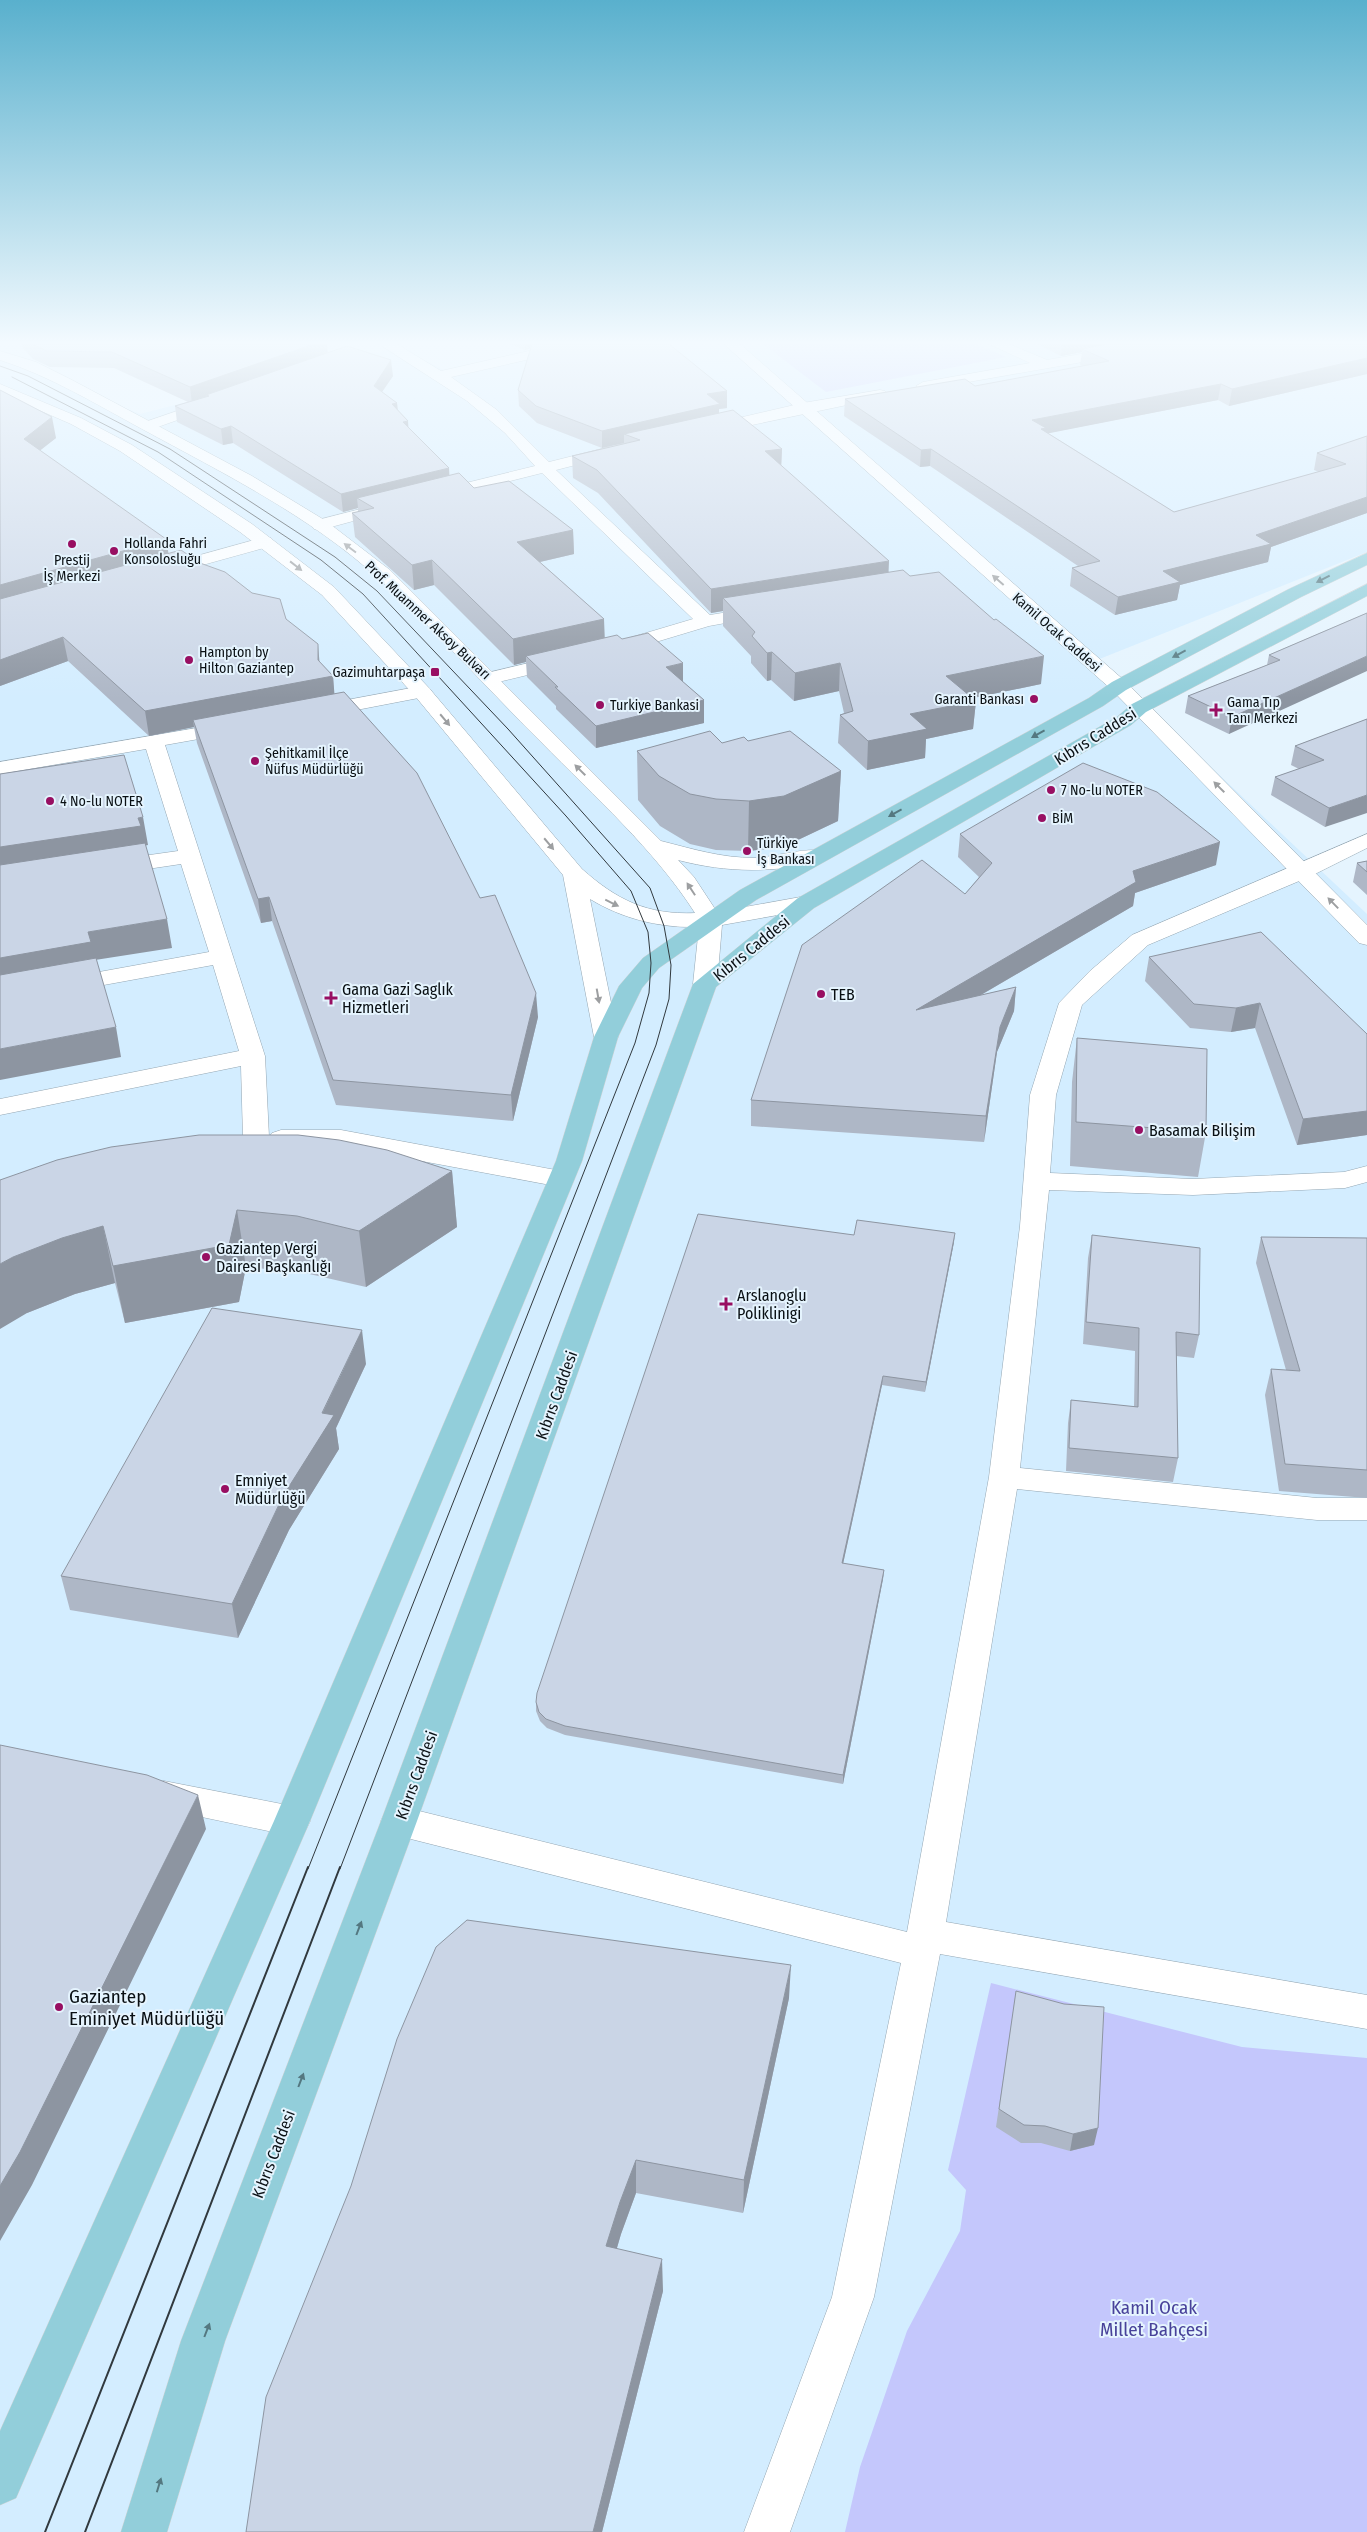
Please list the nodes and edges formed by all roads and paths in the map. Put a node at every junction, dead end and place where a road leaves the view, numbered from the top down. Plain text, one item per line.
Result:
1 (147, 462) edge
2 (216, 462) edge
3 (540, 462) edge
4 (568, 462) edge
5 (865, 462) edge
6 (545, 468) junction
7 (424, 498) edge
8 (406, 503) edge
9 (320, 525) junction
10 (265, 542) junction
11 (1367, 558) edge
12 (151, 575) edge
13 (1367, 589) edge
14 (773, 610) edge
15 (706, 620) junction
16 (601, 652) edge
17 (583, 657) edge
18 (490, 678) junction
19 (1119, 686) junction
20 (422, 692) junction
21 (1139, 708) junction
22 (297, 716) edge
23 (250, 725) edge
24 (154, 743) junction
25 (0, 768) edge
26 (1367, 840) edge
27 (655, 846) junction
28 (190, 856) junction
29 (816, 856) junction
30 (95, 870) edge
31 (1303, 871) junction
32 (574, 874) junction
33 (806, 903) junction
34 (710, 920) junction
35 (1367, 938) edge
36 (221, 957) junction
37 (706, 984) junction
38 (0, 997) edge
39 (606, 1037) junction
40 (253, 1056) junction
41 (0, 1108) edge
42 (256, 1138) junction
43 (229, 1143) edge
44 (1367, 1174) edge
45 (561, 1179) junction
46 (1037, 1182) junction
47 (1004, 1478) junction
48 (1367, 1509) edge
49 (130, 1787) edge
50 (292, 1821) junction
51 (399, 1821) junction
52 (924, 1944) junction
53 (1367, 2012) edge
54 (0, 2482) edge
55 (144, 2532) edge
56 (766, 2532) edge

1 - 10 street
2 - 9 street, Prof. Muammer Aksoy Bulvarı
3 - 6 street
4 - 6 street
19 -> 5 street, Kamil Ocak Caddesi
6 - 7 street
6 - 15 street
8 - 9 street
18 -> 9 street, Prof. Muammer Aksoy Bulvarı
10 - 12 street
10 -> 20 street
11 -> 19 main road
13 - 21 main road, Kıbrıs Caddesi
14 - 15 street
15 - 16 street
17 - 18 street
27 -> 18 street, Prof. Muammer Aksoy Bulvarı
19 - 21 street, Kamil Ocak Caddesi
19 -> 29 main road
20 - 22 street
20 -> 32 street
31 -> 21 street, Kamil Ocak Caddesi
21 - 33 main road, Kıbrıs Caddesi
23 - 24 street
24 - 25 street
24 - 28 street
26 - 31 street
27 - 29 street
34 -> 27 street, Prof. Muammer Aksoy Bulvarı
28 - 30 street
28 - 36 street
29 - 34 main road
35 -> 31 street, Kamil Ocak Caddesi
31 - 46 street
32 -> 34 street
32 -> 39 street
33 - 34 street
33 - 37 main road, Kıbrıs Caddesi
34 - 37 street
34 - 39 main road
36 - 38 street
36 - 40 street
37 - 51 main road, Kıbrıs Caddesi
39 - 45 main road
40 - 41 street
40 - 42 street
42 - 43 street
42 - 45 street
44 - 46 street
45 - 50 main road
46 - 47 street
47 - 48 street
47 - 52 street
49 - 50 street
50 - 54 main road
51 - 52 street
55 -> 51 main road, Kıbrıs Caddesi
52 - 53 street
52 - 56 street

